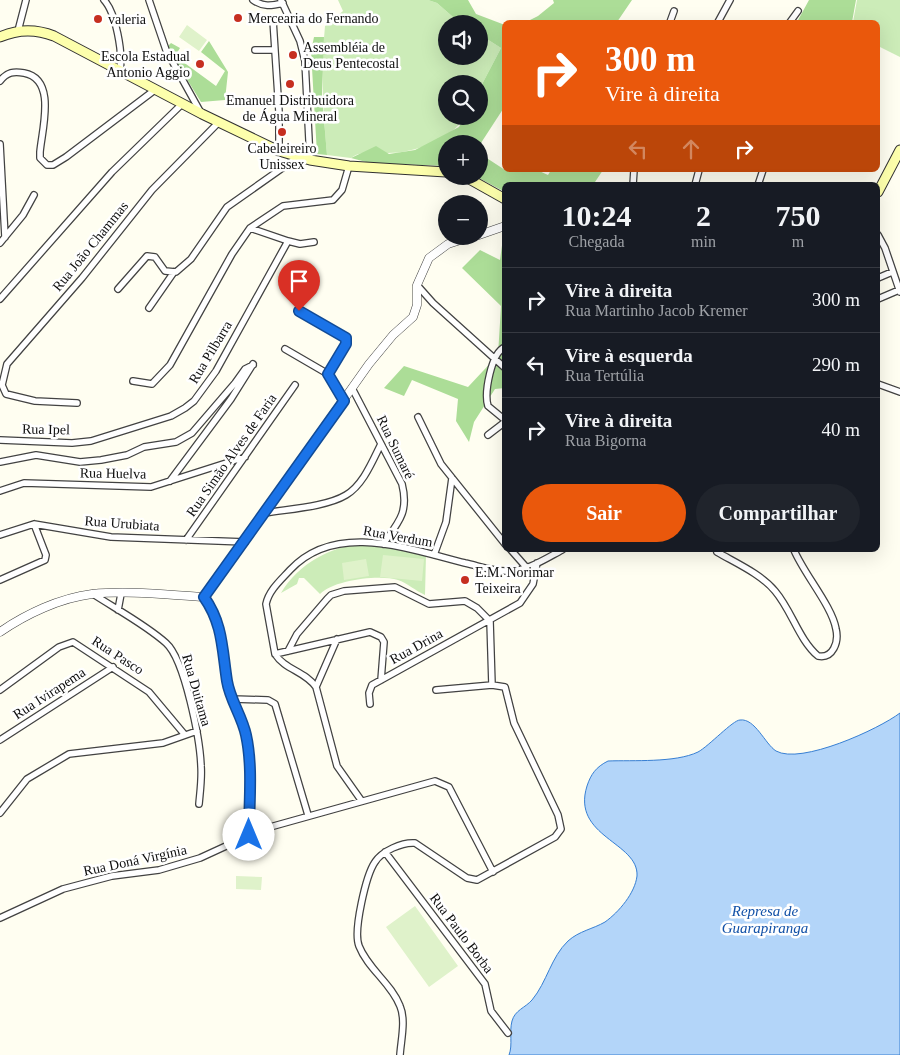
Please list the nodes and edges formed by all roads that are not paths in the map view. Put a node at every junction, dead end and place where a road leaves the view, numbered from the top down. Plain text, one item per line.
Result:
1 (26, 0) edge
2 (104, 0) edge
3 (149, 0) edge
4 (253, 0) edge
5 (730, 0) edge
6 (282, 2) edge
7 (674, 11) dead end
8 (798, 11) dead end
9 (273, 20) dead end
10 (671, 20) edge
11 (719, 20) edge
12 (791, 20) edge
13 (18, 31) junction
14 (0, 37) edge
15 (255, 50) dead end
16 (275, 50) junction
17 (120, 70) junction
18 (0, 81) edge
19 (156, 90) junction
20 (182, 104) junction
21 (202, 114) junction
22 (218, 123) junction
23 (0, 144) edge
24 (900, 150) edge
25 (279, 151) junction
26 (298, 157) junction
27 (310, 160) junction
28 (0, 162) edge
29 (350, 166) junction
30 (438, 172) edge
31 (480, 185) edge
32 (880, 188) edge
33 (34, 195) dead end
34 (502, 197) edge
35 (502, 227) edge
36 (250, 228) junction
37 (488, 231) edge
38 (6, 237) junction
39 (880, 239) edge
40 (288, 241) junction
41 (314, 242) dead end
42 (0, 243) edge
43 (446, 245) edge
44 (174, 272) junction
45 (892, 272) junction
46 (880, 277) edge
47 (417, 285) junction
48 (118, 289) dead end
49 (900, 291) edge
50 (880, 298) edge
51 (0, 299) edge
52 (149, 308) dead end
53 (299, 311) dead end
54 (285, 349) dead end
55 (502, 350) edge
56 (494, 359) junction
57 (502, 366) edge
58 (328, 374) junction
59 (133, 381) dead end
60 (295, 385) dead end
61 (880, 385) edge
62 (352, 388) junction
63 (900, 392) edge
64 (344, 401) junction
65 (77, 403) dead end
66 (418, 417) dead end
67 (502, 418) edge
68 (502, 423) edge
69 (488, 435) dead end
70 (0, 440) edge
71 (91, 441) joint
72 (381, 444) junction
73 (245, 457) junction
74 (0, 462) edge
75 (452, 478) junction
76 (169, 482) junction
77 (0, 491) edge
78 (265, 513) junction
79 (34, 524) junction
80 (0, 535) edge
81 (186, 540) junction
82 (502, 540) edge
83 (244, 542) junction
84 (383, 544) junction
85 (512, 552) edge
86 (558, 552) edge
87 (717, 552) dead end
88 (795, 552) edge
89 (434, 555) junction
90 (537, 563) junction
91 (526, 567) junction
92 (0, 580) edge
93 (93, 594) junction
94 (121, 594) junction
95 (204, 597) junction
96 (118, 610) junction
97 (490, 620) junction
98 (0, 632) edge
99 (338, 639) junction
100 (288, 650) junction
101 (275, 654) junction
102 (112, 667) junction
103 (381, 680) junction
104 (492, 685) junction
105 (316, 686) junction
106 (0, 690) edge
107 (436, 690) dead end
108 (233, 699) junction
109 (370, 704) dead end
110 (197, 731) junction
111 (185, 736) junction
112 (0, 740) edge
113 (361, 800) junction
114 (199, 804) dead end
115 (0, 813) edge
116 (308, 815) junction
117 (249, 835) junction
118 (385, 852) junction
119 (493, 872) junction
120 (0, 918) edge
121 (508, 1033) dead end
122 (400, 1055) edge

1 - 13 street
2 - 17 street
3 - 21 street
4 - 6 street
5 - 11 street
6 - 27 street
7 - 10 street
8 - 12 street
9 - 16 street
13 - 14 main road
13 - 17 main road
15 - 16 street
16 - 25 street
17 - 19 main road
18 - 19 street
19 - 20 main road
20 - 21 main road
20 - 51 street
21 - 22 main road
22 - 25 main road
22 - 65 street, Rua João Chammas
23 - 28 street
24 - 32 main road
25 - 26 main road
26 - 27 main road
26 - 44 street
27 - 29 main road
28 - 38 street
29 - 30 main road
29 - 36 street
31 - 34 main road
33 - 38 street
35 - 37 street
36 - 40 street
36 - 59 street
38 - 42 street
39 - 45 street
40 - 41 street
40 - 71 street, Rua Pilbarra
43 - 47 street
44 - 48 street
44 - 52 street
45 - 46 street
45 - 49 street
47 - 56 street
47 - 62 street
49 - 50 street
53 - 58 street
54 - 58 street
55 - 56 street
56 - 57 street
56 - 67 street
58 - 64 street
60 - 73 street, Rua Simão Alves de Faria
61 - 63 street
62 - 64 street
62 - 72 street, Rua Sumaré
64 - 78 street
66 - 75 street
68 - 69 street
70 - 71 street, Rua Ipel
72 - 78 street
72 - 84 street, Rua Sumaré
73 - 76 street, Rua Huelva
73 - 81 street, Rua Simão Alves de Faria
74 - 76 street
75 - 82 street
75 - 89 street
76 - 77 street, Rua Huelva
78 - 83 street
79 - 80 street, Rua Urubiata
79 - 81 street, Rua Urubiata
79 - 92 street
81 - 83 street, Rua Urubiata
83 - 95 street
84 - 89 street, Rua Verdum
84 - 101 street, Rua Verdum
85 - 91 street
86 - 90 street, Rua Verdum
87 - 88 street
89 - 91 street, Rua Verdum
90 - 91 street, Rua Verdum
90 - 97 street, Rua Drina
93 - 94 street
93 - 96 street, Rua Duitama
93 - 98 street
94 - 95 street
94 - 96 street
95 - 108 street
96 - 110 street, Rua Duitama
97 - 100 street
97 - 103 street, Rua Drina
97 - 104 street
99 - 100 street
99 - 103 street
99 - 105 street
100 - 101 street
101 - 105 street
102 - 106 street, Rua Pasco
102 - 111 street, Rua Pasco
102 - 112 street, Rua Ivirapema
103 - 109 street, Rua Drina
104 - 107 street
104 - 119 street
105 - 113 street
108 - 116 street
108 - 117 street
110 - 111 street
110 - 114 street, Rua Duitama
111 - 115 street
113 - 116 street, Rua Doná Virgínia
113 - 119 street, Rua Doná Virgínia
116 - 117 street, Rua Doná Virgínia
117 - 120 street, Rua Doná Virgínia
118 - 119 street
118 - 121 street, Rua Paulo Borba
118 - 122 street

